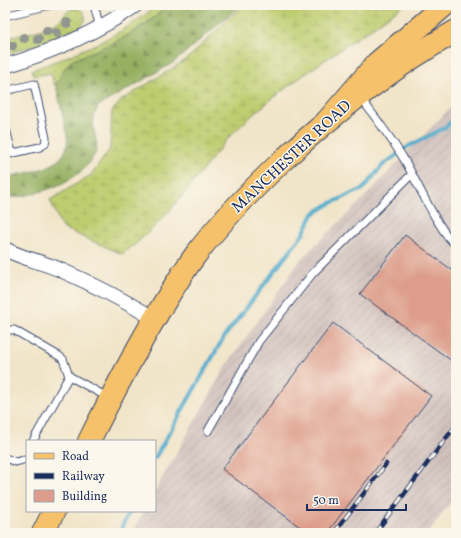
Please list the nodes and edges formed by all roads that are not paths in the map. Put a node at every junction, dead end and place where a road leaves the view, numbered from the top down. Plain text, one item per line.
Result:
1 (50, 5) edge
2 (94, 5) edge
3 (136, 5) edge
4 (445, 5) edge
5 (9, 15) dead end
6 (100, 28) junction
7 (456, 31) edge
8 (5, 66) edge
9 (5, 91) edge
10 (360, 95) junction
11 (327, 121) junction
12 (5, 125) edge
13 (8, 154) edge
14 (412, 174) junction
15 (456, 245) edge
16 (5, 249) edge
17 (155, 319) junction
18 (5, 330) edge
19 (69, 376) junction
20 (111, 399) junction
21 (208, 431) dead end
22 (34, 440) edge
23 (90, 440) edge
24 (5, 458) edge
25 (25, 460) edge
26 (54, 512) edge
27 (43, 533) edge

1 - 5 lane
2 - 6 lane
3 - 6 street
4 - 11 main road
6 - 8 street
7 - 10 main road, MANCHESTER ROAD
9 - 13 lane
10 - 11 main road, MANCHESTER ROAD
10 - 14 lane
11 - 17 main road, MANCHESTER ROAD
12 - 13 lane
14 - 15 lane
14 - 21 lane
16 - 17 street
17 - 20 main road, MANCHESTER ROAD
18 - 19 lane
19 - 20 lane
19 - 22 lane
20 - 23 main road, MANCHESTER ROAD
24 - 25 lane
26 - 27 main road

